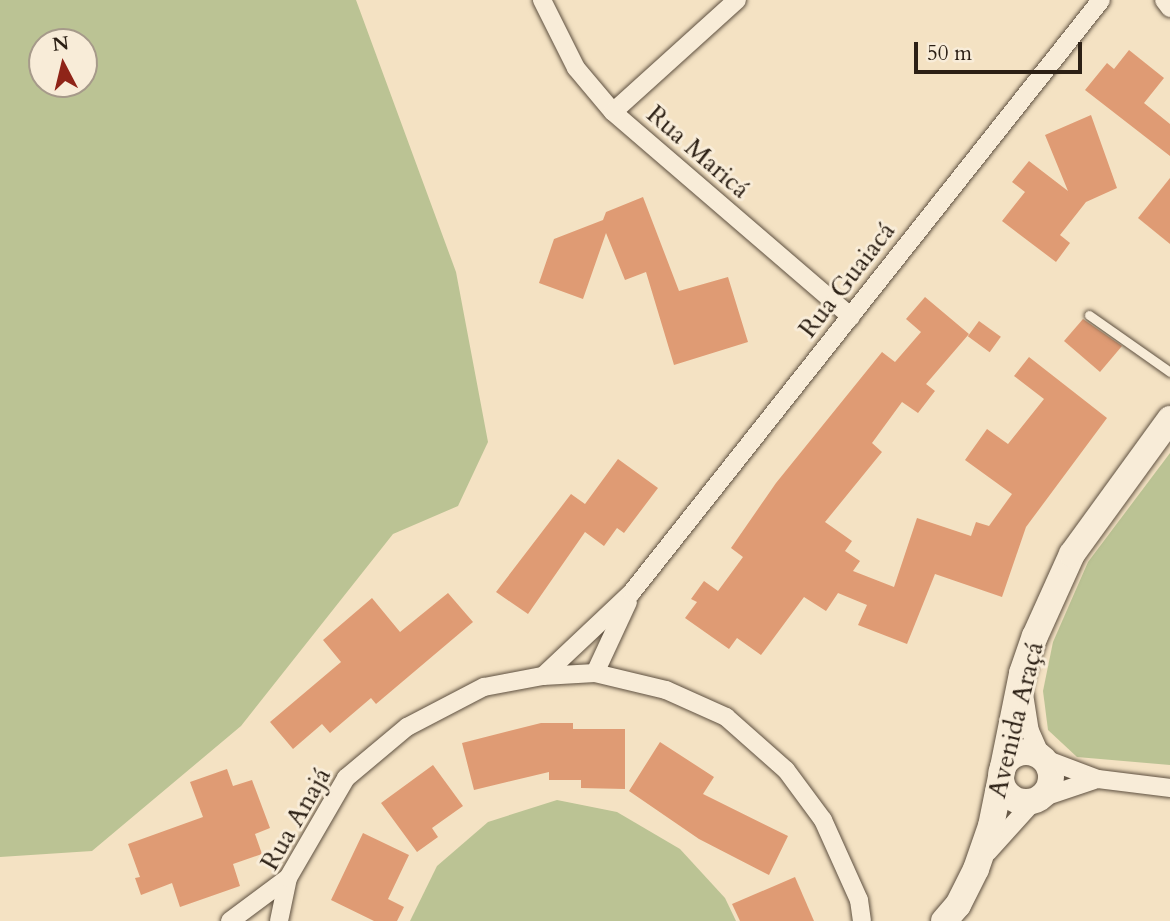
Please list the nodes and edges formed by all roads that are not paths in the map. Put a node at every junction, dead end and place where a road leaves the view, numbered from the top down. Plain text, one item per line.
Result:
1 (542, 0) edge
2 (737, 0) edge
3 (1101, 0) edge
4 (1164, 0) edge
5 (1170, 8) edge
6 (613, 112) junction
7 (1088, 315) dead end
8 (851, 317) junction
9 (1170, 372) edge
10 (1170, 419) edge
11 (632, 592) junction
12 (595, 673) junction
13 (1022, 674) junction
14 (543, 676) junction
15 (1042, 758) junction
16 (1001, 771) junction
17 (1098, 779) junction
18 (1170, 788) edge
19 (1035, 800) junction
20 (976, 869) junction
21 (288, 878) junction
22 (230, 921) edge
23 (279, 921) edge
24 (862, 921) edge
25 (944, 921) edge

1 - 6 street, Rua Maricá
2 - 6 street
3 - 8 street, Rua Guaiacá
4 - 5 street
6 - 8 street, Rua Maricá
7 - 9 lane
8 - 11 street, Rua Guaiacá
10 - 13 street, Avenida Araçá
11 - 12 street, Rua Guaiacá
11 - 14 street, Rua Guaiacá
12 - 14 street, Rua Anajá
12 - 24 street, Rua Anajá
13 - 15 street
13 - 16 street, Avenida Araçá
14 - 21 street, Rua Anajá
15 - 16 street
15 - 17 street
15 - 19 street
16 - 19 street
16 - 20 street, Avenida Araçá
17 - 18 street
17 - 19 street
19 - 20 street
20 - 25 street, Avenida Araçá
21 - 22 street
21 - 23 street, Rua Anajá

